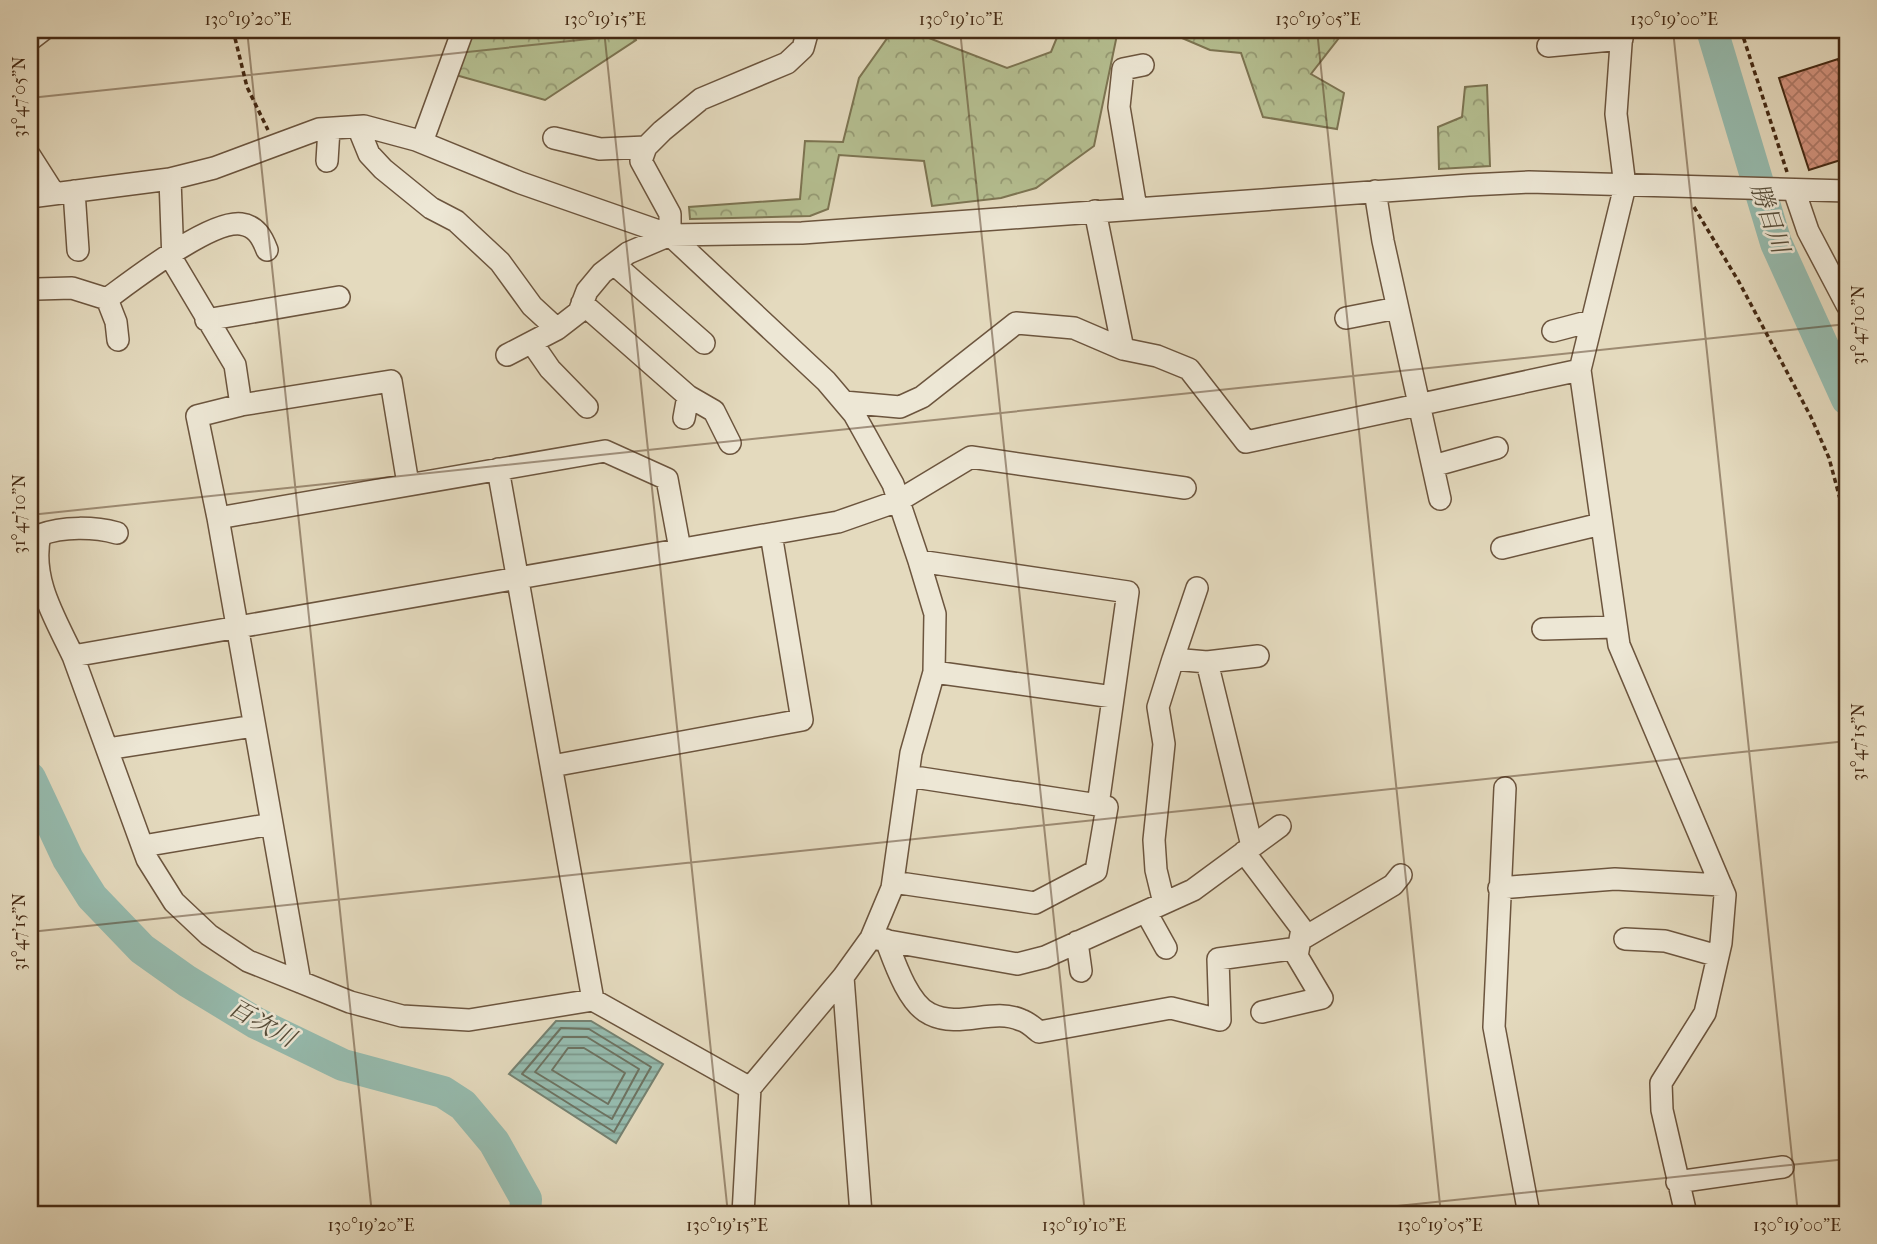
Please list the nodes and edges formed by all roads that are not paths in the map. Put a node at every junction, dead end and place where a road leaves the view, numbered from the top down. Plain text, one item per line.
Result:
1 (43, 30) edge
2 (463, 30) edge
3 (808, 30) edge
4 (1622, 34) edge
5 (30, 40) edge
6 (1548, 46) dead end
7 (1143, 65) dead end
8 (358, 127) junction
9 (329, 129) junction
10 (554, 138) dead end
11 (422, 142) junction
12 (646, 147) junction
13 (30, 156) edge
14 (327, 161) dead end
15 (170, 179) junction
16 (1625, 186) junction
17 (1787, 190) junction
18 (1375, 191) junction
19 (1847, 191) edge
20 (64, 192) junction
21 (30, 197) edge
22 (1136, 208) junction
23 (1095, 211) junction
24 (670, 235) junction
25 (78, 250) dead end
26 (267, 250) dead end
27 (172, 253) junction
28 (614, 264) junction
29 (37, 289) dead end
30 (339, 297) dead end
31 (107, 299) junction
32 (582, 303) junction
33 (1847, 305) edge
34 (1397, 307) junction
35 (1346, 318) dead end
36 (206, 320) junction
37 (1591, 321) junction
38 (557, 329) junction
39 (1553, 331) dead end
40 (118, 340) dead end
41 (532, 342) junction
42 (704, 343) dead end
43 (1124, 349) junction
44 (507, 355) dead end
45 (1580, 370) junction
46 (688, 396) junction
47 (844, 401) junction
48 (241, 405) junction
49 (1419, 405) junction
50 (587, 407) dead end
51 (684, 418) dead end
52 (730, 443) dead end
53 (1497, 448) dead end
54 (1433, 466) junction
55 (498, 469) junction
56 (408, 484) junction
57 (1185, 488) dead end
58 (1440, 499) dead end
59 (898, 501) junction
60 (218, 518) junction
61 (1601, 524) junction
62 (117, 533) dead end
63 (771, 534) junction
64 (1502, 548) dead end
65 (680, 549) junction
66 (919, 561) junction
67 (519, 577) junction
68 (1197, 588) dead end
69 (236, 627) junction
70 (1615, 627) junction
71 (1543, 629) dead end
72 (73, 656) junction
73 (1258, 656) dead end
74 (1173, 659) junction
75 (1207, 662) junction
76 (934, 672) junction
77 (1113, 697) junction
78 (254, 726) junction
79 (107, 749) junction
80 (552, 766) junction
81 (908, 776) junction
82 (1505, 788) dead end
83 (1098, 805) junction
84 (272, 824) junction
85 (1280, 826) dead end
86 (143, 846) junction
87 (1248, 849) junction
88 (1401, 875) dead end
89 (892, 882) junction
90 (1721, 885) junction
91 (1499, 888) junction
92 (1155, 908) junction
93 (879, 939) junction
94 (1625, 939) dead end
95 (1077, 942) junction
96 (1299, 944) junction
97 (1166, 948) dead end
98 (1718, 956) junction
99 (1081, 971) dead end
100 (843, 977) junction
101 (300, 982) junction
102 (593, 1000) junction
103 (1262, 1012) dead end
104 (750, 1088) junction
105 (1783, 1167) dead end
106 (1678, 1182) junction
107 (743, 1214) edge
108 (861, 1214) edge
109 (1529, 1214) edge
110 (1686, 1214) edge

1 - 5 street
2 - 11 street
3 - 12 street
4 - 6 street
4 - 16 street
7 - 22 street
8 - 9 street
8 - 11 street
8 - 38 street
9 - 14 street
9 - 15 street
10 - 12 street
11 - 24 street
12 - 24 street
13 - 20 street
15 - 20 street
15 - 27 street
16 - 17 street
16 - 18 street
16 - 37 street
17 - 19 street
17 - 33 street
18 - 22 street
18 - 34 street
20 - 21 street
20 - 25 street
22 - 23 street
23 - 24 street
23 - 43 street
24 - 28 street
24 - 47 street
26 - 27 street
27 - 31 street
27 - 36 street
28 - 32 street
28 - 42 street
29 - 31 street
30 - 36 street
31 - 40 street
32 - 38 street
32 - 46 street
34 - 35 street
34 - 49 street
36 - 48 street
37 - 39 street
37 - 45 street
38 - 41 street
41 - 44 street
41 - 50 street
43 - 47 street
43 - 49 street
45 - 49 street
45 - 61 street
46 - 51 street
46 - 52 street
47 - 59 street
48 - 56 street
48 - 60 street
49 - 54 street
53 - 54 street
54 - 58 street
55 - 56 street
55 - 65 street
55 - 67 street
56 - 60 street
57 - 59 street
59 - 63 street
59 - 66 street
60 - 69 street
61 - 64 street
61 - 70 street
62 - 72 street
63 - 65 street
63 - 80 street
65 - 67 street
66 - 76 street
66 - 77 street
67 - 69 street
67 - 80 street
68 - 74 street
69 - 72 street
69 - 78 street
70 - 71 street
70 - 90 street
72 - 79 street
73 - 75 street
74 - 75 street
74 - 92 street
75 - 87 street
76 - 77 street
76 - 81 street
77 - 83 street
78 - 79 street
78 - 84 street
79 - 86 street
80 - 102 street
81 - 83 street
81 - 89 street
82 - 91 street
83 - 89 street
84 - 86 street
84 - 101 street
85 - 87 street
86 - 101 street
87 - 92 street
87 - 96 street
88 - 96 street
89 - 93 street
90 - 91 street
90 - 98 street
91 - 109 street
92 - 95 street
92 - 97 street
93 - 95 street
93 - 96 street
93 - 100 street
94 - 98 street
95 - 99 street
96 - 103 street
98 - 106 street
100 - 104 street
100 - 108 street
101 - 102 street
102 - 104 street
104 - 107 street
105 - 106 street
106 - 110 street

